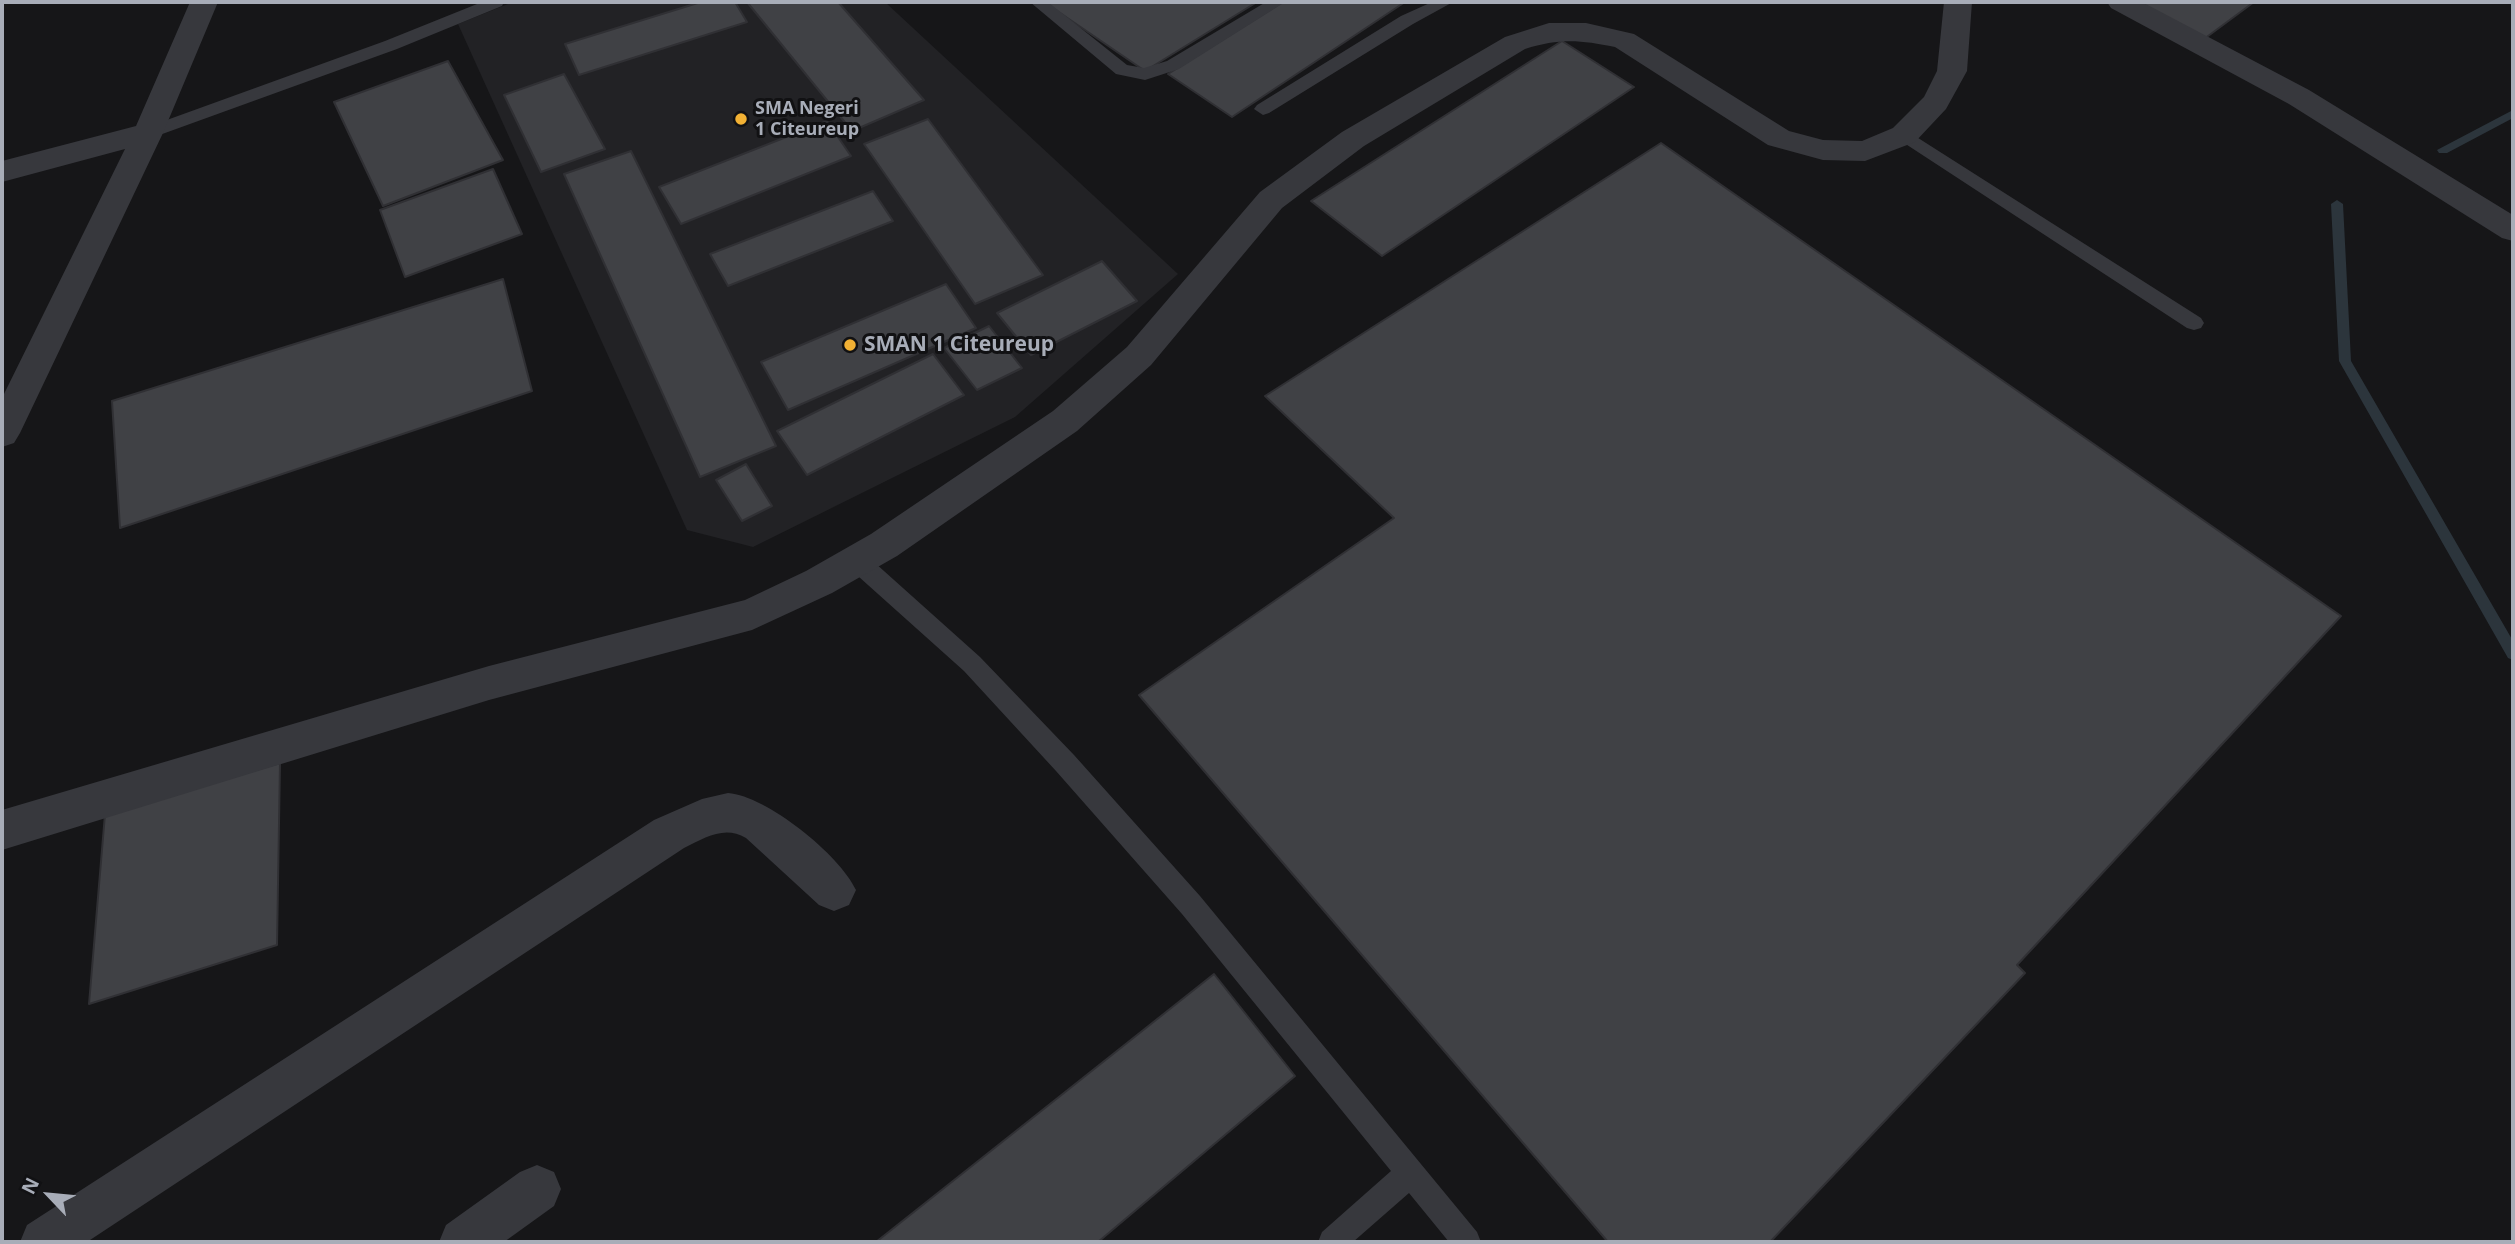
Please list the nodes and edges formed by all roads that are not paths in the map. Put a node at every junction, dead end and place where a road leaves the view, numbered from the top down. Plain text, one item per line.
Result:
1 (204, 2) edge
2 (496, 2) edge
3 (1038, 2) edge
4 (1277, 2) edge
5 (1445, 2) edge
6 (1958, 2) edge
7 (2121, 2) edge
8 (1263, 109) dead end
9 (148, 133) junction
10 (1904, 135) junction
11 (2, 171) edge
12 (2513, 230) edge
13 (2194, 323) dead end
14 (2, 433) edge
15 (857, 561) junction
16 (2, 830) edge
17 (834, 890) dead end
18 (1410, 1173) junction
19 (537, 1189) dead end
20 (44, 1242) edge
21 (463, 1242) edge
22 (1332, 1242) edge
23 (1467, 1242) edge

1 - 9 street
2 - 9 lane
3 - 4 lane
5 - 8 lane
6 - 10 street
7 - 12 street
9 - 11 street
9 - 14 street
10 - 13 lane
10 - 15 street
15 - 16 street
15 - 18 lane
17 - 20 street
18 - 22 lane
18 - 23 lane
19 - 21 street

